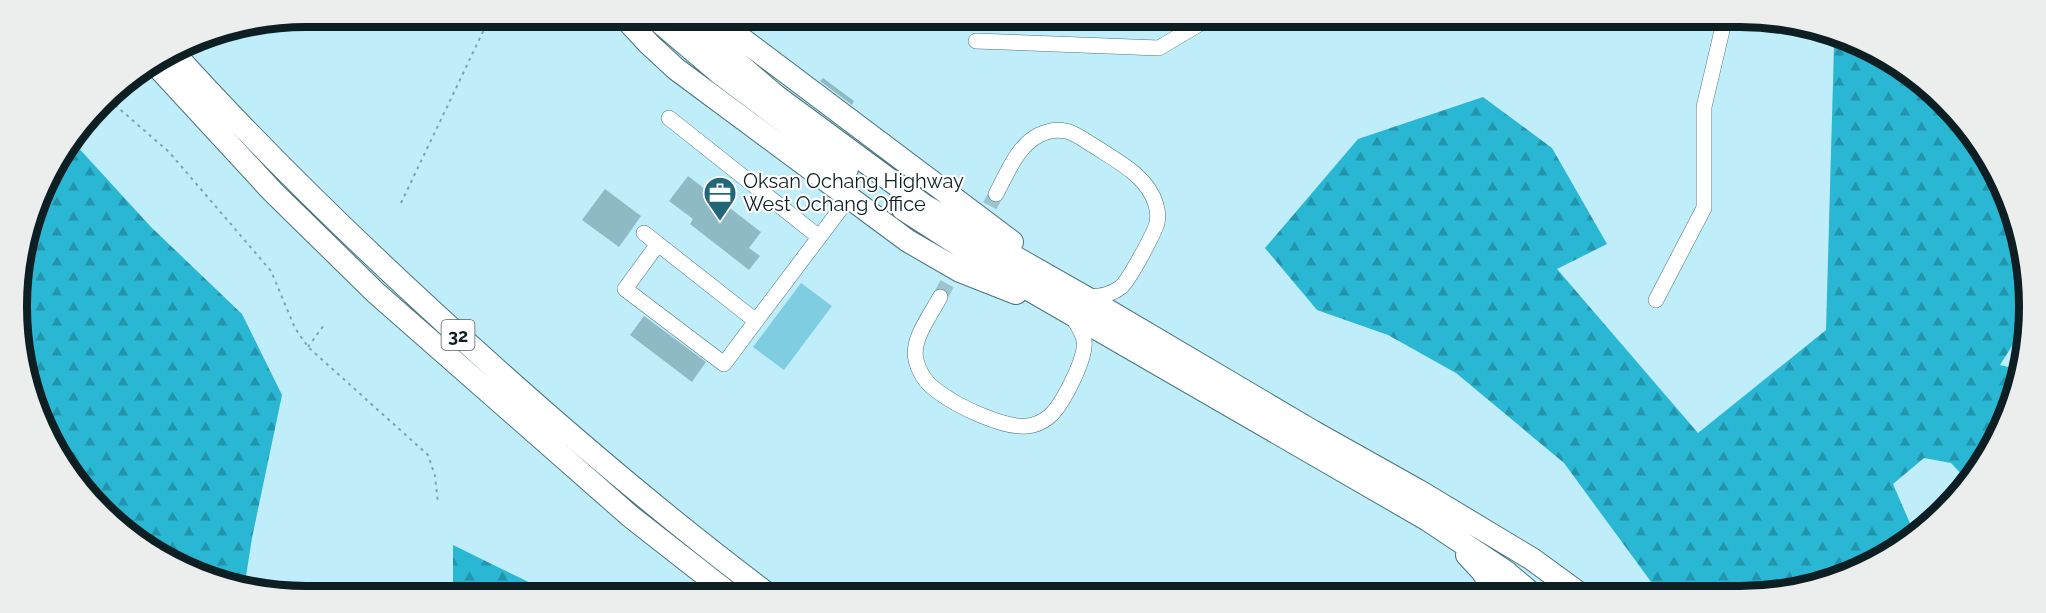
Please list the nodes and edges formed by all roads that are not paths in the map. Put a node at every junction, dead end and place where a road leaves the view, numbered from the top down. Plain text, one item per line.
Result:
1 (633, 27) edge
2 (653, 27) edge
3 (666, 27) edge
4 (695, 27) edge
5 (707, 27) edge
6 (725, 27) edge
7 (1194, 27) edge
8 (1723, 27) edge
9 (976, 41) dead end
10 (179, 58) edge
11 (159, 69) edge
12 (669, 118) dead end
13 (996, 194) tunnel mouth
14 (848, 199) junction
15 (644, 233) dead end
16 (819, 237) junction
17 (658, 244) junction
18 (940, 297) tunnel mouth
19 (1656, 300) dead end
20 (1077, 304) junction
21 (756, 321) junction
22 (1428, 520) junction
23 (1491, 535) junction
24 (719, 586) edge
25 (757, 586) edge
26 (1491, 586) edge
27 (1523, 586) edge
28 (1549, 586) edge
29 (1569, 586) edge

1 - 14 highway
2 - 20 highway
3 - 20 highway
4 - 20 highway
5 - 20 highway
6 - 20 highway
7 - 9 lane
8 - 19 lane
10 - 25 highway, 32
11 - 24 highway, 32
12 - 16 lane
13 - 20 lane
14 - 16 lane
14 - 20 highway
15 - 17 lane
16 - 21 lane
17 - 21 lane
17 - 21 lane
18 - 20 lane
20 - 22 highway
20 - 23 highway
22 - 26 highway
22 - 27 highway
23 - 28 highway
23 - 29 highway

